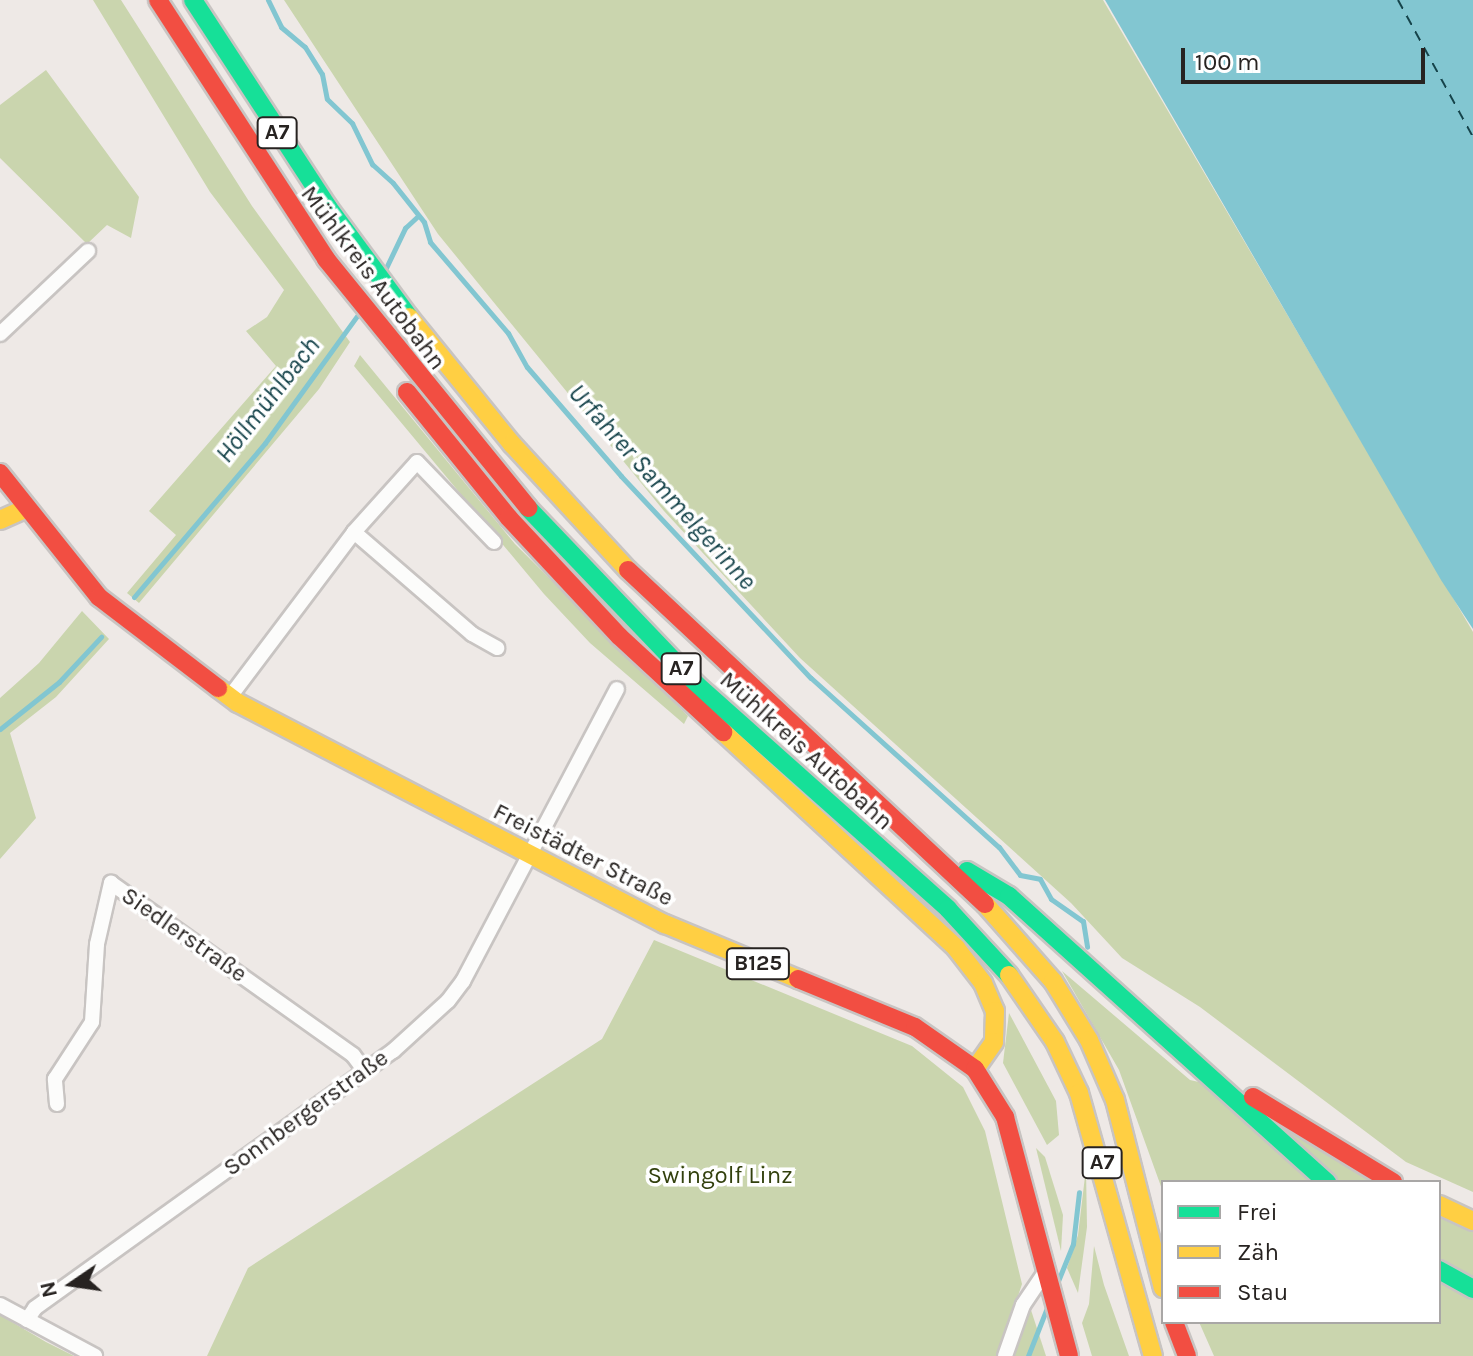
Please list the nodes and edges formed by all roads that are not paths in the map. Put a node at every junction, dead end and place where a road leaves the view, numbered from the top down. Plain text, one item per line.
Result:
1 (158, 0) edge
2 (193, 0) edge
3 (88, 251) dead end
4 (374, 332) junction
5 (0, 334) edge
6 (0, 457) edge
7 (0, 473) edge
8 (27, 508) junction
9 (0, 520) edge
10 (354, 532) junction
11 (494, 542) dead end
12 (497, 648) dead end
13 (617, 689) dead end
14 (229, 698) junction
15 (920, 842) junction
16 (529, 854) junction
17 (1171, 1038) junction
18 (975, 1069) junction
19 (365, 1071) junction
20 (57, 1104) dead end
21 (1325, 1180) edge
22 (1390, 1180) edge
23 (1441, 1206) edge
24 (1473, 1221) edge
25 (1441, 1271) edge
26 (1045, 1272) junction
27 (1161, 1280) edge
28 (1473, 1289) edge
29 (0, 1305) edge
30 (27, 1320) junction
31 (1175, 1324) edge
32 (95, 1356) edge
33 (1005, 1356) edge
34 (1069, 1356) edge
35 (1153, 1356) edge
36 (1187, 1356) edge

1 - 4 main road, Mühlkreis Autobahn / A7
2 - 15 main road, Mühlkreis Autobahn / A7
3 - 5 street
4 - 18 main road
4 - 35 main road, Mühlkreis Autobahn / A7
6 - 8 main road, Freistädter Straße / B125
7 - 8 main road, Freistädter Straße / B125
8 - 9 main road
8 - 14 main road, Freistädter Straße / B125
10 - 11 street
10 - 12 street
10 - 14 street
13 - 16 street, Sonnbergerstraße
14 - 16 main road, Freistädter Straße / B125
15 - 17 main road
15 - 27 main road, Mühlkreis Autobahn / A7
16 - 18 main road, Freistädter Straße / B125
16 - 19 street, Sonnbergerstraße
17 - 21 main road
17 - 22 main road
18 - 26 main road, Freistädter Straße / B125
19 - 20 street, Siedlerstraße
19 - 30 street, Sonnbergerstraße
23 - 24 main road
25 - 28 main road
26 - 33 street
26 - 34 main road, B125
29 - 30 street
30 - 32 street
31 - 36 main road

